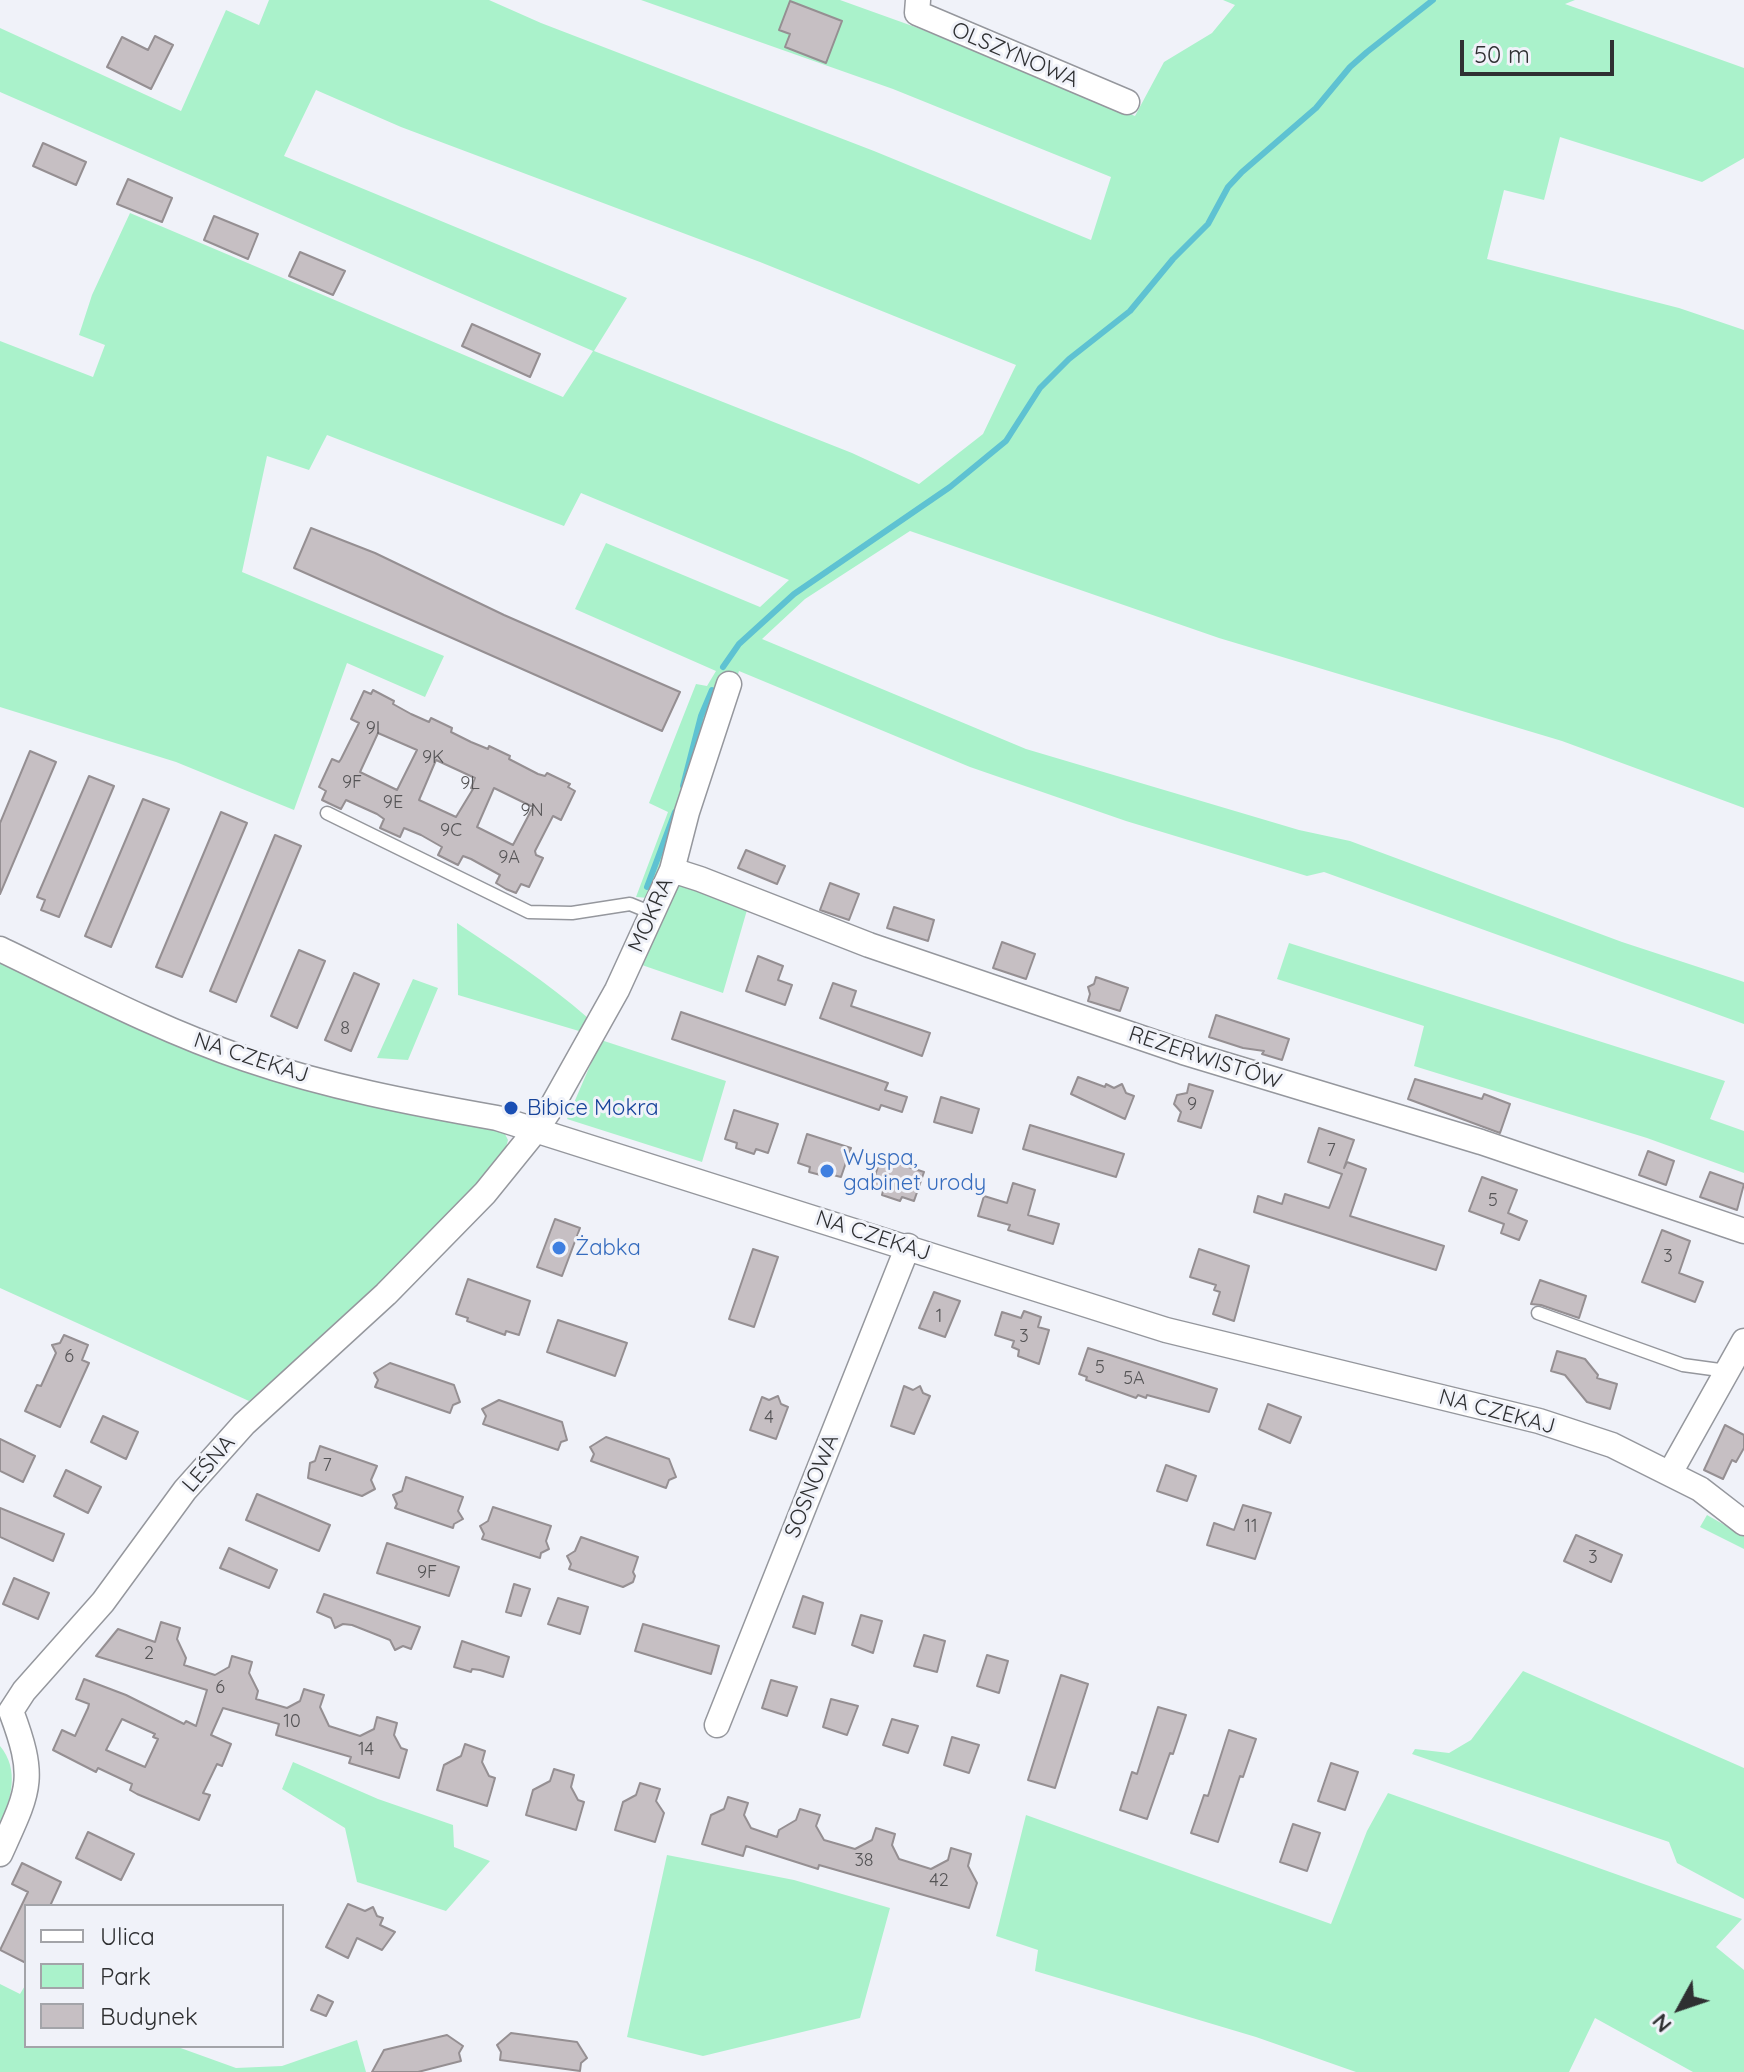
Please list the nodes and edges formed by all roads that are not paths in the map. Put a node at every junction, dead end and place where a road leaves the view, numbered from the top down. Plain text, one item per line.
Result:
1 (918, 0) edge
2 (1127, 102) dead end
3 (729, 684) dead end
4 (327, 813) dead end
5 (672, 870) junction
6 (652, 913) junction
7 (0, 949) edge
8 (536, 1130) junction
9 (1744, 1231) edge
10 (908, 1246) junction
11 (1538, 1313) dead end
12 (1744, 1341) edge
13 (1727, 1371) junction
14 (1670, 1473) junction
15 (1744, 1523) edge
16 (6, 1710) edge
17 (717, 1725) dead end
18 (0, 1854) edge

1 - 2 street, OLSZYNOWA
3 - 5 street, MOKRA
4 - 6 lane
5 - 6 street, MOKRA
5 - 9 street, REZERWISTÓW
6 - 8 street, MOKRA
7 - 8 street, NA CZEKAJ
8 - 10 street, NA CZEKAJ
8 - 16 street, LEŚNA
10 - 14 street, NA CZEKAJ
10 - 17 street, SOSNOWA
11 - 13 lane
12 - 13 street
13 - 14 street
14 - 15 street, NA CZEKAJ
16 - 18 street, LEŚNA

